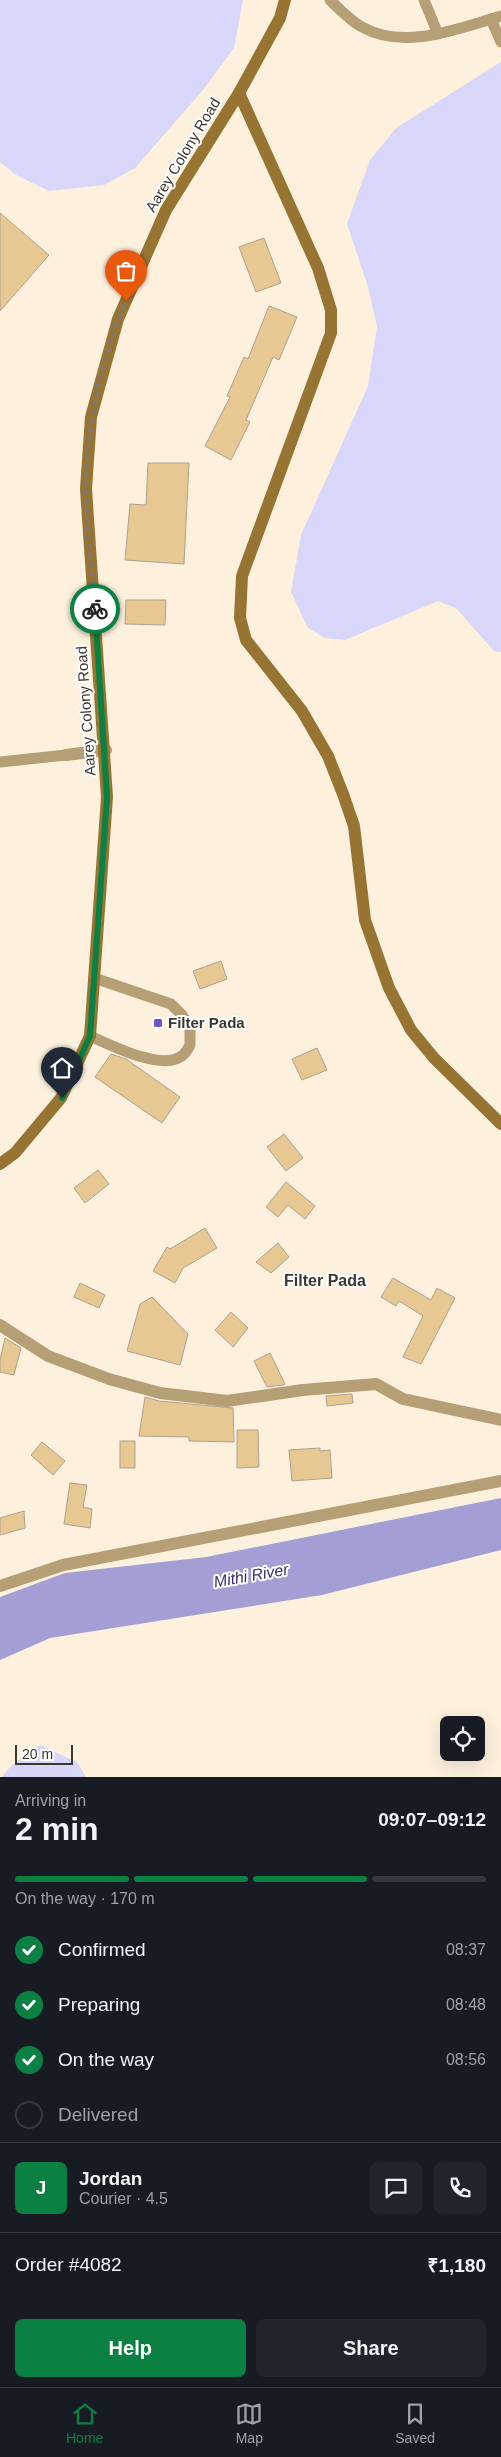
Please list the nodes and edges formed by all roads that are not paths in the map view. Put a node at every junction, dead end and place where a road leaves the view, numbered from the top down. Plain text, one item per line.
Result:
1 (285, 0) edge
2 (330, 0) edge
3 (424, 0) edge
4 (496, 18) edge
5 (438, 34) junction
6 (501, 42) edge
7 (239, 93) junction
8 (106, 750) junction
9 (66, 755) joint
10 (0, 762) edge
11 (94, 978) junction
12 (90, 1036) junction
13 (501, 1124) edge
14 (0, 1164) edge
15 (0, 1325) edge
16 (501, 1420) edge
17 (501, 1481) edge
18 (0, 1586) edge

1 - 7 main road, Aarey Colony Road
2 - 5 lane
3 - 5 lane
4 - 5 lane
4 - 6 lane
7 - 8 main road, Aarey Colony Road
7 - 13 main road
8 - 9 street
8 - 11 main road, Aarey Colony Road
9 - 10 lane
11 - 12 main road, Aarey Colony Road
11 - 12 lane
12 - 14 main road, Aarey Colony Road
15 - 16 street
17 - 18 street

